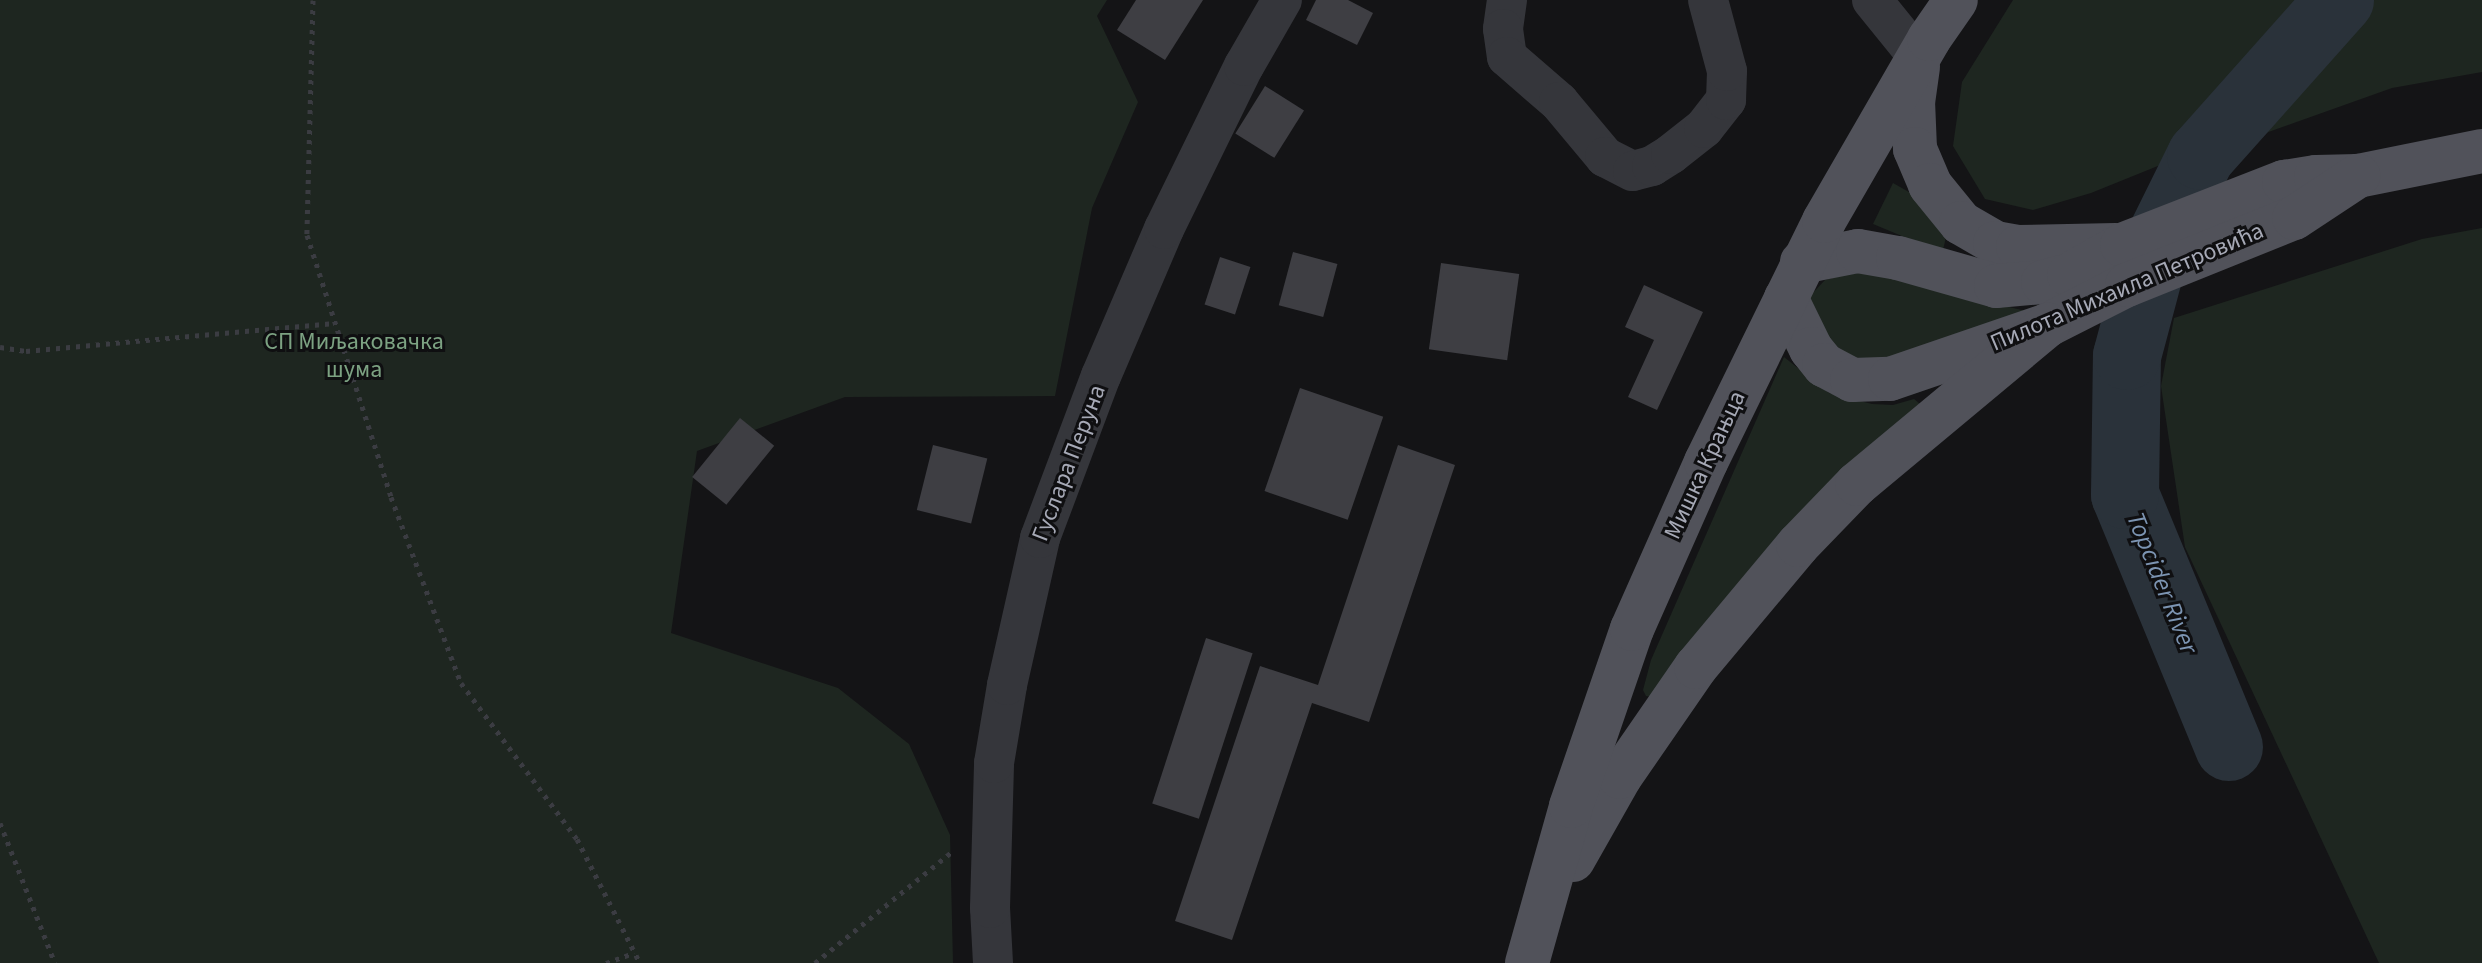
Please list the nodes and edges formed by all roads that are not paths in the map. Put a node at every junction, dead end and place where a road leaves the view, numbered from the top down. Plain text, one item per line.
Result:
1 (1282, 0) edge
2 (1507, 0) edge
3 (1708, 0) edge
4 (1872, 0) edge
5 (1956, 0) edge
6 (1919, 58) junction
7 (2482, 151) edge
8 (2358, 176) junction
9 (2122, 245) junction
10 (1794, 280) junction
11 (2048, 325) junction
12 (1533, 944) edge
13 (993, 963) edge

1 - 13 street, Гуслара Перуна
2 - 3 street
4 - 6 street
5 - 6 main road, Мишка Крањца
6 - 9 main road
6 - 10 main road, Мишка Крањца
7 - 8 main road, Пилота Михаила Петровића
8 - 9 main road, Пилота Михаила Петровића
8 - 11 main road, Пилота Михаила Петровића
9 - 10 main road, Пилота Михаила Петровића
10 - 11 main road, Пилота Михаила Петровића
10 - 12 main road, Мишка Крањца
11 - 12 main road

